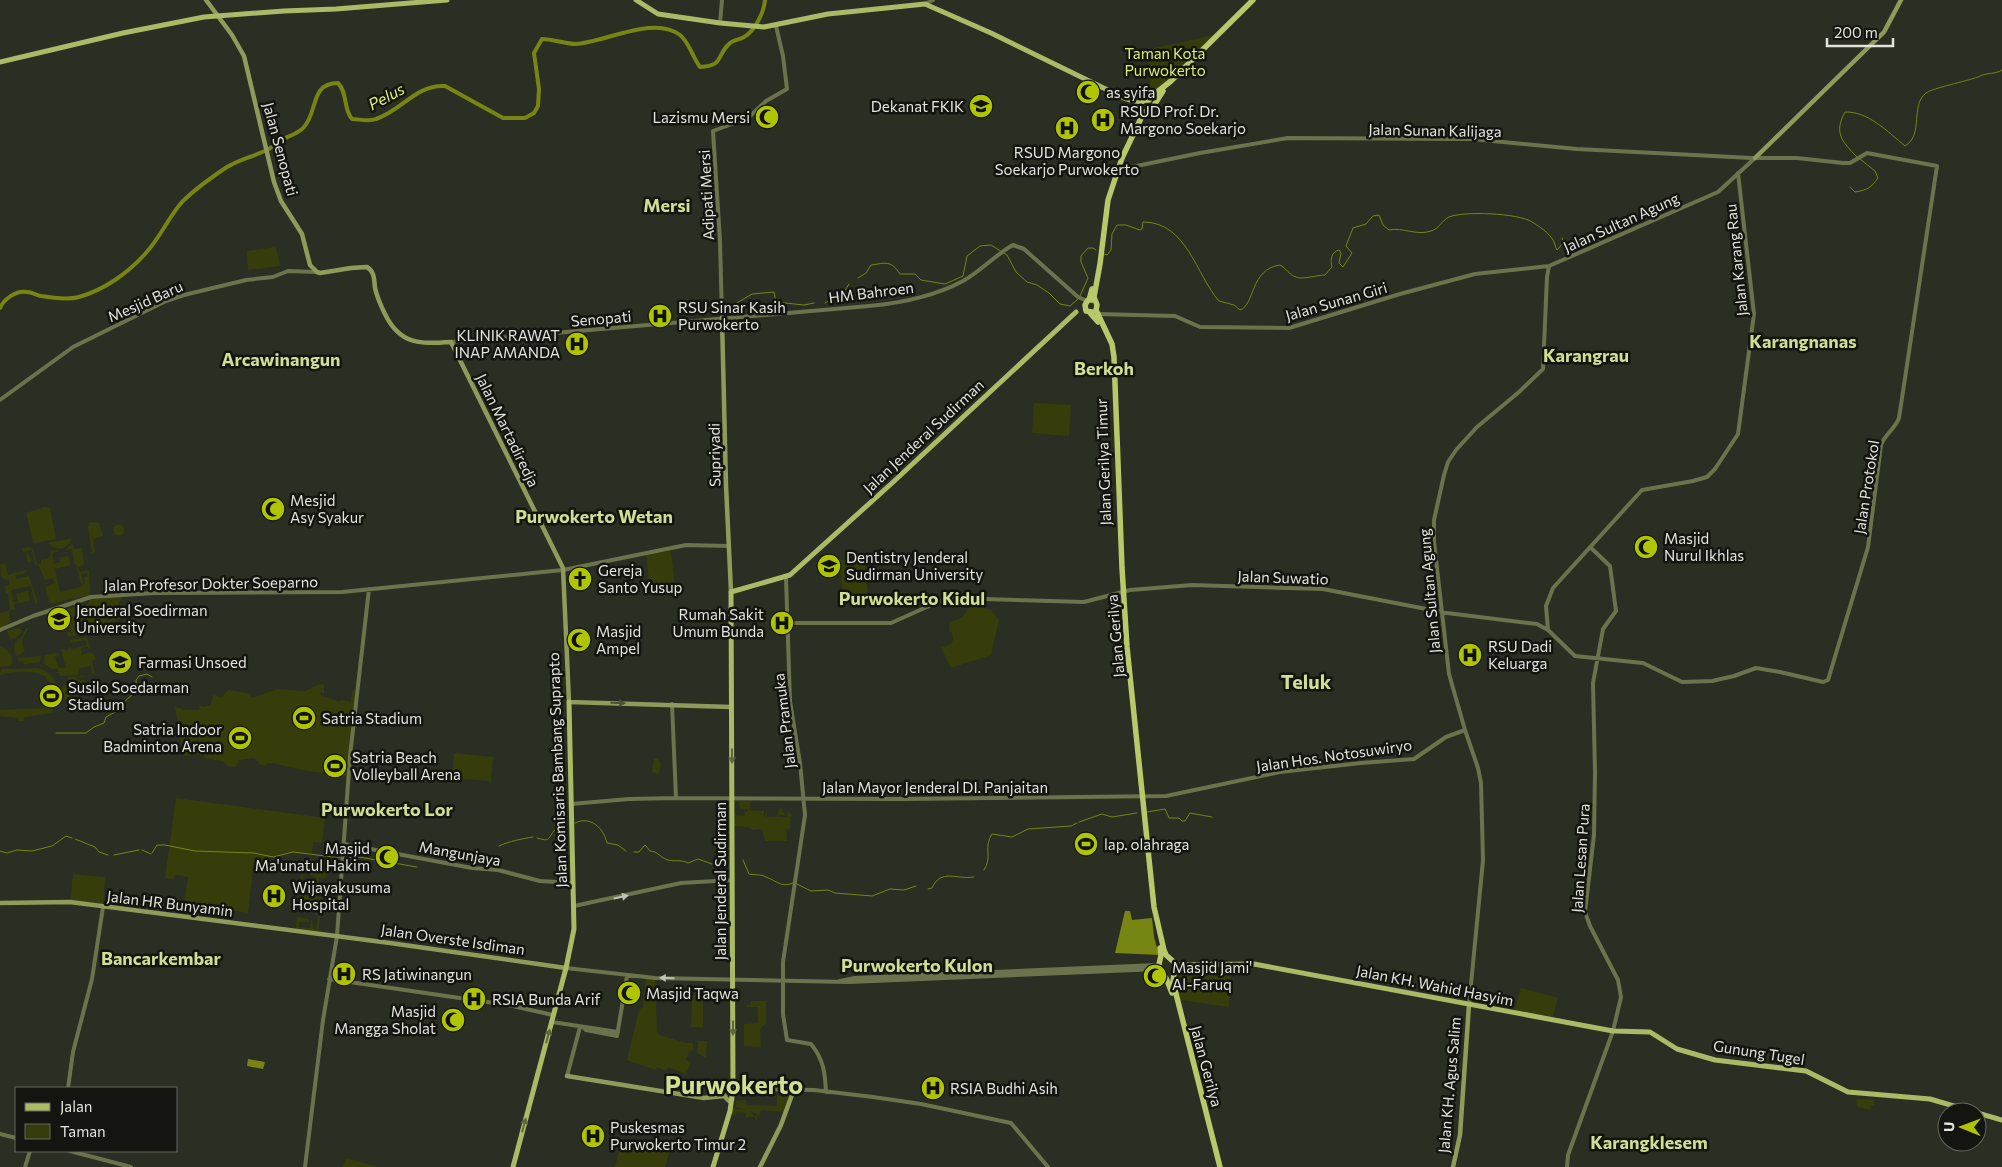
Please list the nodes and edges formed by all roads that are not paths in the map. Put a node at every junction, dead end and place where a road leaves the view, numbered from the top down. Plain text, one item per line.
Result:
1 (206, 0) edge
2 (448, 0) edge
3 (636, 0) edge
4 (722, 0) edge
5 (933, 0) edge
6 (1253, 0) edge
7 (1901, 0) edge
8 (925, 4) junction
9 (219, 16) junction
10 (720, 23) junction
11 (776, 26) junction
12 (0, 62) edge
13 (1166, 86) junction
14 (1147, 100) junction
15 (1140, 103) junction
16 (1152, 106) junction
17 (1143, 112) junction
18 (1754, 158) junction
19 (1854, 160) joint
20 (1117, 170) junction
21 (1738, 173) junction
22 (1099, 263) junction
23 (310, 265) junction
24 (1549, 266) junction
25 (306, 271) junction
26 (317, 272) junction
27 (1086, 300) junction
28 (1076, 312) junction
29 (1093, 312) junction
30 (722, 318) junction
31 (451, 342) junction
32 (0, 400) edge
33 (1118, 496) joint
34 (728, 546) junction
35 (1590, 547) junction
36 (563, 570) junction
37 (786, 578) junction
38 (368, 589) junction
39 (1122, 590) junction
40 (731, 592) junction
41 (1442, 612) junction
42 (1548, 621) junction
43 (788, 623) junction
44 (1541, 626) junction
45 (0, 630) edge
46 (1548, 630) junction
47 (1597, 658) junction
48 (569, 702) junction
49 (672, 704) junction
50 (732, 707) junction
51 (1465, 730) junction
52 (732, 797) junction
53 (1140, 797) junction
54 (676, 798) junction
55 (804, 798) junction
56 (571, 804) junction
57 (344, 844) junction
58 (732, 880) junction
59 (573, 883) junction
60 (0, 903) edge
61 (574, 906) junction
62 (103, 907) junction
63 (1153, 912) junction
64 (337, 936) junction
65 (1171, 958) junction
66 (1158, 965) junction
67 (566, 968) junction
68 (1174, 968) junction
69 (1163, 974) junction
70 (627, 976) junction
71 (329, 980) junction
72 (733, 980) junction
73 (782, 980) junction
74 (1470, 1005) junction
75 (553, 1015) junction
76 (1181, 1021) junction
77 (552, 1022) junction
78 (582, 1027) junction
79 (1613, 1031) junction
80 (1685, 1051) joint
81 (567, 1076) joint
82 (68, 1087) edge
83 (733, 1089) junction
84 (791, 1091) junction
85 (826, 1092) junction
86 (724, 1096) junction
87 (732, 1098) junction
88 (2002, 1120) edge
89 (0, 1134) edge
90 (15, 1138) edge
91 (30, 1152) edge
92 (74, 1152) edge
93 (25, 1167) edge
94 (131, 1167) edge
95 (305, 1167) edge
96 (513, 1167) edge
97 (713, 1167) edge
98 (760, 1167) edge
99 (1048, 1167) edge
100 (1219, 1167) edge
101 (1453, 1167) edge
102 (1567, 1167) edge

1 - 9 main road, Jalan Senopati
2 - 9 main road
3 - 10 main road
4 - 10 street
5 - 8 street
6 - 13 highway
7 - 18 main road
8 - 11 main road
8 - 15 main road
9 - 12 main road
9 - 23 main road, Jalan Senopati
10 - 11 main road
11 - 30 street, Adipati Mersi
13 - 14 highway
13 - 16 highway
14 - 15 highway
14 - 16 highway
15 - 17 highway
16 - 17 highway
17 - 20 highway
17 - 22 highway
18 - 19 street, Jalan Sunan Kalijaga
18 - 20 street, Jalan Sunan Kalijaga
18 - 21 street, Jalan Sultan Agung
19 - 47 street, Jalan Protokol
20 - 22 highway
21 - 24 street, Jalan Sultan Agung
21 - 35 street, Jalan Karang Rau
22 - 27 highway
23 - 25 street
23 - 26 main road
24 - 29 street, Jalan Sunan Giri
24 - 41 street, Jalan Sultan Agung
25 - 26 street, Mesjid Baru
25 - 32 street, Mesjid Baru
26 - 31 main road
27 - 28 main road
27 - 29 highway
27 - 29 highway
27 - 30 street, HM Bahroen
28 - 29 main road
28 - 37 main road, Jalan Jenderal Sudirman
29 - 33 highway, Jalan Gerilya Timur
30 - 31 street, Senopati
30 - 34 main road, Supriyadi
31 - 36 main road, Jalan Martadiredja
33 - 39 highway, Jalan Gerilya
34 - 36 street, Jalan Profesor Dokter Soeparno
34 - 40 main road, Supriyadi
35 - 42 street
35 - 47 street, Jalan Lesan Pura
36 - 38 street, Jalan Profesor Dokter Soeparno
36 - 48 main road, Jalan Komisaris Bambang Suprapto
37 - 40 main road
37 - 43 street, Jalan Pramuka
38 - 45 street, Jalan Profesor Dokter Soeparno
38 - 57 street
39 - 41 street, Jalan Suwatio
39 - 43 street, Jalan Suwatio
39 - 53 highway, Jalan Gerilya
40 - 50 main road, Jalan Jenderal Sudirman
41 - 44 street, Jalan Suwatio
41 - 51 street, Jalan Sultan Agung
42 - 44 street
42 - 46 street
43 - 55 street, Jalan Pramuka
44 - 46 street
46 - 47 street
47 - 79 street, Jalan Lesan Pura
48 -> 49 main road
48 - 56 main road, Jalan Komisaris Bambang Suprapto
49 - 50 main road
49 - 54 street
50 -> 52 main road, Jalan Jenderal Sudirman
51 - 53 street, Jalan Hos. Notosuwiryo
51 - 74 street, Jalan Sultan Agung
52 - 54 street, Jalan Mayor Jenderal DI. Panjaitan
52 - 55 street, Jalan Mayor Jenderal DI. Panjaitan
52 - 58 main road, Jalan Jenderal Sudirman
53 - 55 street, Jalan Mayor Jenderal DI. Panjaitan
53 - 63 highway, Jalan Gerilya
54 - 56 street, Jalan Mayor Jenderal DI. Panjaitan
55 - 73 street, Jalan Pramuka
56 - 59 main road, Jalan Komisaris Bambang Suprapto
57 - 59 street, Mangunjaya
57 - 64 street
61 -> 58 street
58 - 72 main road, Jalan Jenderal Sudirman
59 - 61 main road, Jalan Komisaris Bambang Suprapto
60 - 62 main road, Jalan HR Bunyamin
61 - 67 main road, Jalan Komisaris Bambang Suprapto
62 - 64 main road, Jalan HR Bunyamin
62 - 82 street
63 - 65 highway, Jalan Gerilya
63 - 66 highway, Jalan Gerilya
64 - 67 main road, Jalan Overste Isdiman
64 - 71 street
65 - 66 highway
65 - 68 highway
66 - 69 highway
66 - 73 street
67 - 70 street
67 - 75 main road, Jalan Komisaris Bambang Suprapto
68 - 69 highway
68 - 74 main road, Jalan KH. Wahid Hasyim
68 - 76 highway, Jalan Gerilya
69 - 76 highway, Jalan Gerilya
72 -> 70 street
70 - 78 street
71 - 75 street
71 - 95 street
72 - 73 street
72 -> 83 main road, Jalan Jenderal Sudirman
73 - 85 street, Jalan Pramuka
74 - 79 main road, Jalan KH. Wahid Hasyim
74 - 101 main road, Jalan KH. Agus Salim
75 - 77 main road, Jalan Komisaris Bambang Suprapto
76 - 100 highway, Jalan Gerilya
77 - 78 street
96 -> 77 main road, Jalan Komisaris Bambang Suprapto
78 - 81 street
79 - 80 main road, Jalan KH. Wahid Hasyim
79 - 102 street, Jalan Lesan Pura
80 - 88 main road, Gunung Tugel
81 - 86 main road
83 - 84 street
83 - 86 street
83 - 87 main road, Jalan Jenderal Sudirman
84 - 85 street
84 - 98 main road
85 - 99 street
86 - 87 main road
87 - 97 main road, Jalan Jenderal Sudirman
89 - 90 street
91 - 93 street
92 - 94 street

